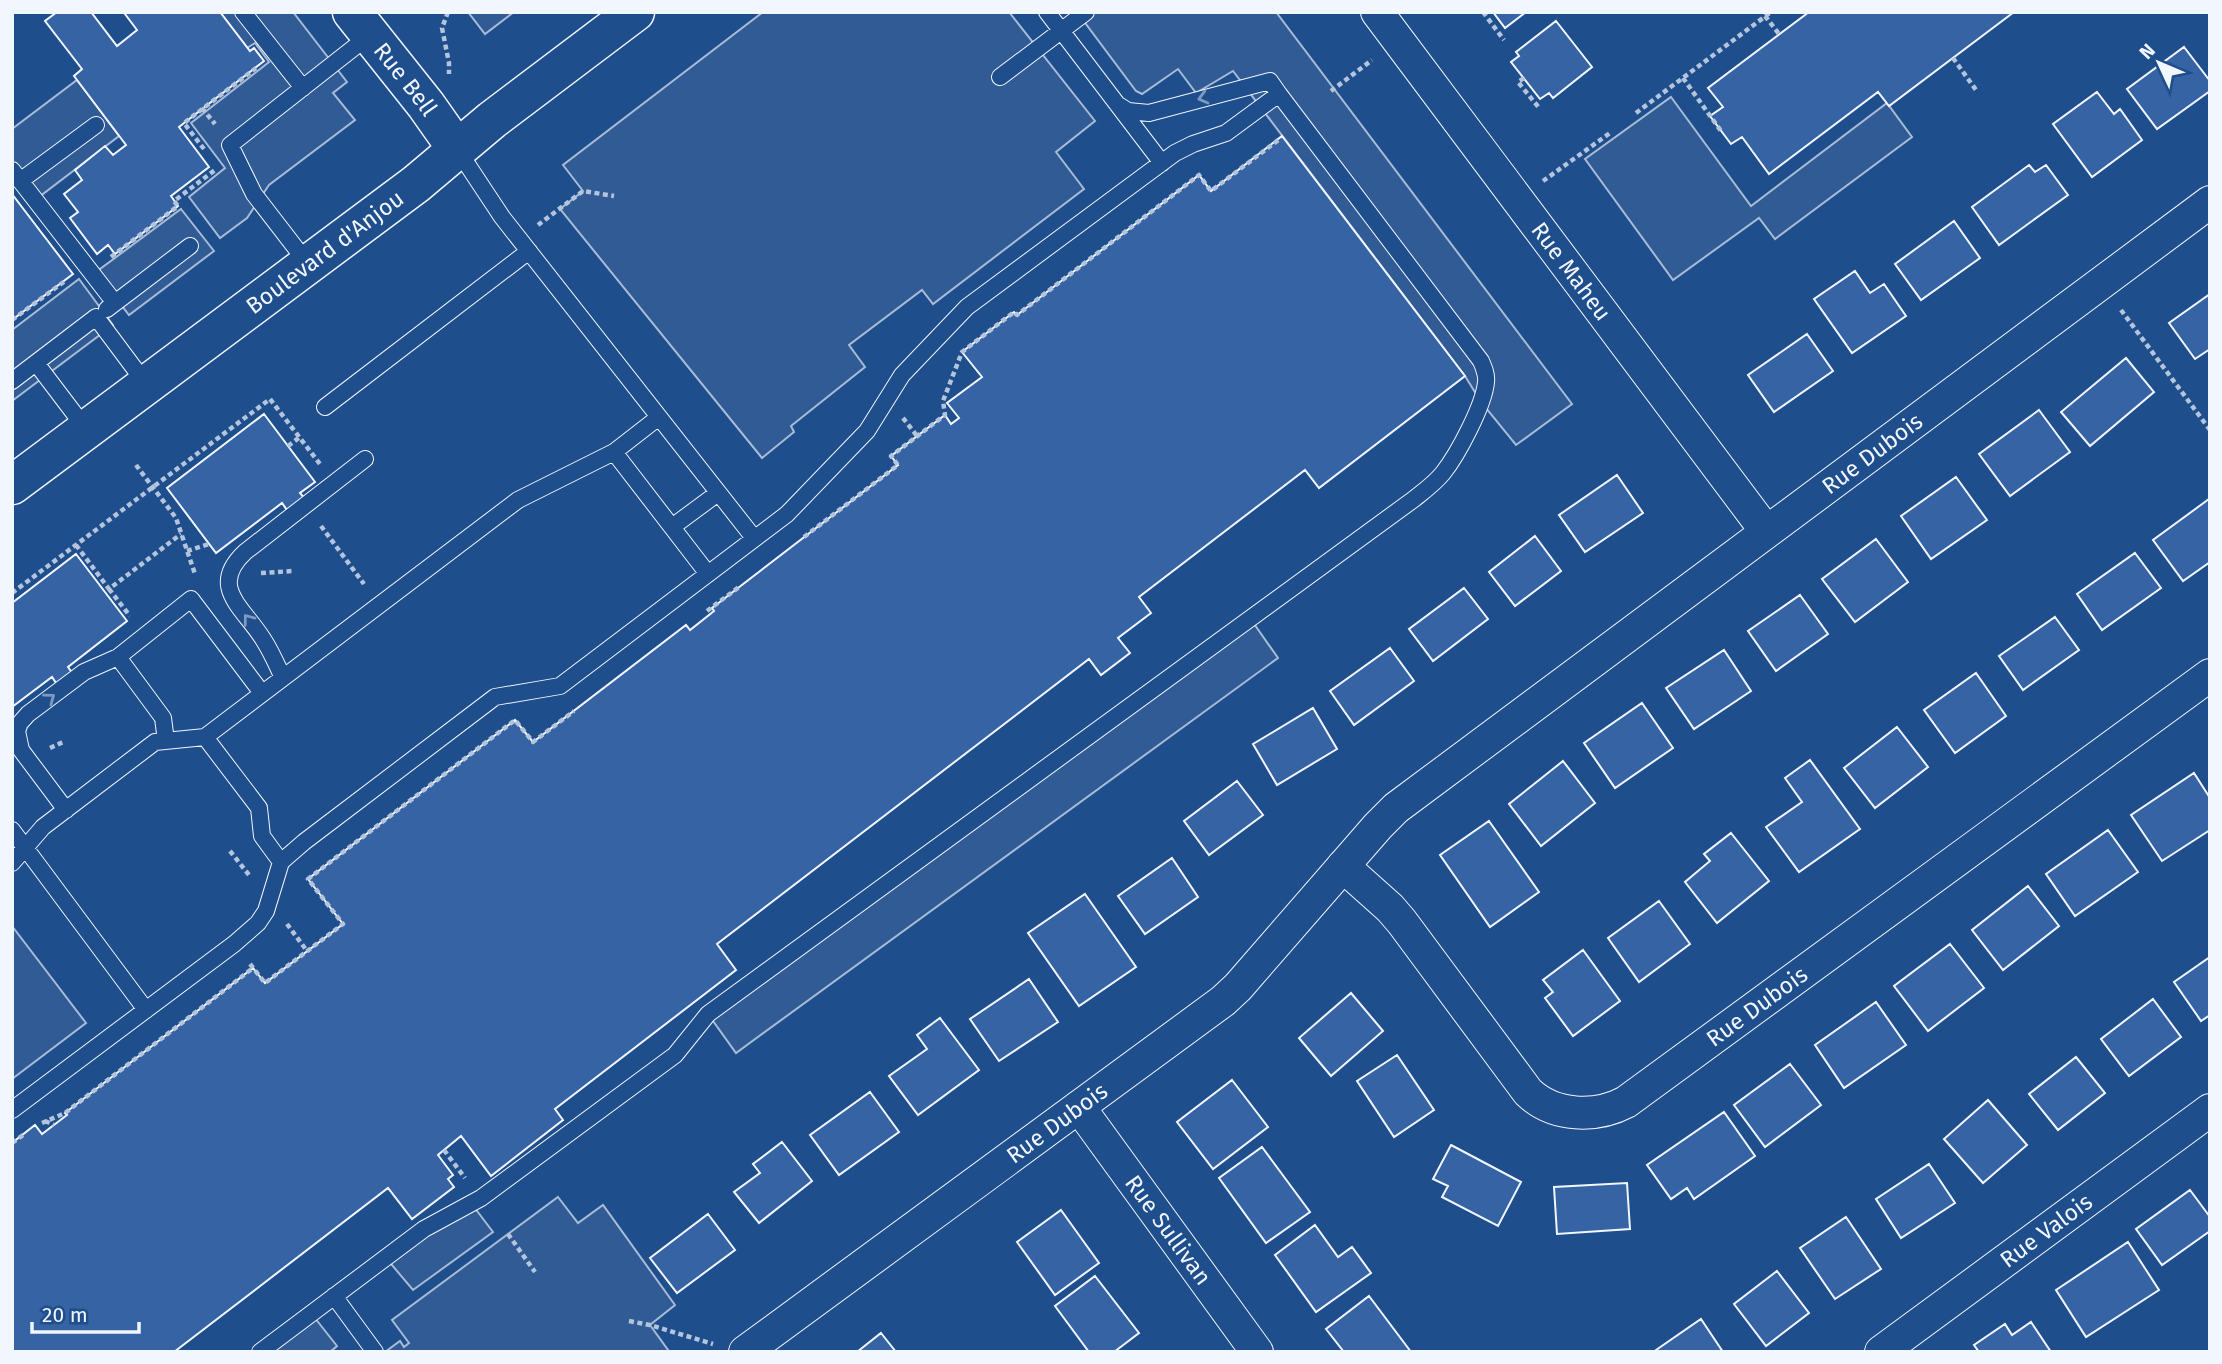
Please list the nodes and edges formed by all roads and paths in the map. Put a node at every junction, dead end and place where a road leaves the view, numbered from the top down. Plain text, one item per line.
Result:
1 (243, 12) edge
2 (449, 12) edge
3 (635, 12) edge
4 (1047, 12) edge
5 (1086, 12) edge
6 (1377, 12) edge
7 (1771, 12) edge
8 (1484, 13) edge
9 (1765, 16) junction
10 (361, 24) edge
11 (1061, 31) junction
12 (1779, 34) dead end
13 (1504, 40) dead end
14 (1376, 57) dead end
15 (1953, 58) dead end
16 (1000, 77) dead end
17 (1524, 78) dead end
18 (1683, 78) junction
19 (447, 81) dead end
20 (303, 88) junction
21 (1274, 88) junction
22 (1976, 90) dead end
23 (1331, 92) dead end
24 (1117, 104) junction
25 (1540, 109) dead end
26 (1636, 113) dead end
27 (96, 125) dead end
28 (1721, 131) dead end
29 (1610, 133) dead end
30 (201, 145) dead end
31 (196, 149) dead end
32 (457, 149) junction
33 (1162, 163) junction
34 (16, 176) edge
35 (1540, 184) dead end
36 (614, 196) dead end
37 (174, 201) dead end
38 (2210, 202) edge
39 (524, 245) junction
40 (190, 246) dead end
41 (115, 254) dead end
42 (308, 264) junction
43 (67, 279) dead end
44 (2115, 302) dead end
45 (115, 303) junction
46 (96, 317) junction
47 (12, 320) edge
48 (36, 363) junction
49 (12, 381) edge
50 (146, 384) junction
51 (325, 407) dead end
52 (659, 417) junction
53 (86, 429) junction
54 (2210, 430) edge
55 (300, 437) junction
56 (288, 446) dead end
57 (614, 452) junction
58 (365, 459) dead end
59 (136, 465) dead end
60 (327, 474) dead end
61 (13, 482) edge
62 (153, 488) junction
63 (718, 493) junction
64 (320, 524) dead end
65 (672, 527) junction
66 (1766, 531) junction
67 (181, 534) junction
68 (754, 538) junction
69 (209, 544) dead end
70 (76, 545) junction
71 (187, 551) junction
72 (293, 571) dead end
73 (268, 572) dead end
74 (355, 572) dead end
75 (708, 574) junction
76 (195, 575) dead end
77 (109, 589) junction
78 (12, 593) edge
79 (131, 619) dead end
80 (118, 657) junction
81 (2210, 674) edge
82 (283, 678) junction
83 (262, 693) junction
84 (205, 737) junction
85 (166, 741) junction
86 (66, 810) junction
87 (12, 830) edge
88 (25, 847) junction
89 (281, 862) junction
90 (12, 863) edge
91 (1343, 866) junction
92 (342, 924) dead end
93 (292, 931) dead end
94 (307, 951) junction
95 (146, 1010) junction
96 (1080, 1107) junction
97 (12, 1110) edge
98 (2210, 1110) edge
99 (46, 1121) junction
100 (35, 1125) dead end
101 (54, 1125) dead end
102 (28, 1131) dead end
103 (12, 1143) edge
104 (444, 1150) dead end
105 (481, 1198) junction
106 (509, 1234) dead end
107 (536, 1272) dead end
108 (334, 1296) junction
109 (629, 1321) dead end
110 (713, 1344) dead end
111 (748, 1351) edge
112 (260, 1352) edge
113 (375, 1352) edge
114 (1256, 1352) edge
115 (1881, 1352) edge

1 - 20 lane
2 - 19 path
3 - 32 street, Boulevard d'Anjou
4 - 11 lane
5 - 11 lane
6 - 66 street, Rue Maheu
7 - 9 path
8 - 13 path
9 - 12 path
9 - 18 path
10 - 20 lane
10 - 32 street, Rue Bell
11 - 16 lane
11 - 24 lane
14 - 23 path
15 - 22 path
17 - 25 path
18 - 26 path
18 - 28 path
20 - 42 lane
21 -> 24 lane
21 - 33 lane
21 - 105 lane
24 - 33 lane
27 - 34 lane
29 - 35 path
30 - 31 path
32 - 39 lane
32 - 42 street, Boulevard d'Anjou
33 - 68 lane
34 - 45 lane
36 - 39 path
37 - 41 path
38 - 66 street, Rue Dubois
39 - 51 lane
39 - 52 lane
40 - 45 lane
42 - 50 street, Boulevard d'Anjou
43 - 47 path
44 - 54 path
45 - 46 lane
46 - 48 lane
46 - 50 lane
48 - 49 lane
48 - 53 lane
50 - 53 street, Boulevard d'Anjou
52 - 57 lane
52 - 63 lane
53 - 61 street, Boulevard d'Anjou
55 - 56 path
55 - 60 path
55 - 62 path
57 - 65 lane
57 - 82 lane
82 -> 58 lane
59 - 62 path
62 - 67 path
62 - 70 path
63 - 65 lane
63 - 68 lane
64 - 74 path
65 - 75 lane
66 - 91 street, Rue Dubois
67 - 71 path
67 - 77 path
68 - 75 lane
69 - 71 path
70 - 77 path
70 - 78 path
71 - 76 path
72 - 73 path
75 - 89 lane
77 - 79 path
80 - 83 lane
80 - 85 lane
86 -> 80 lane
81 - 91 street, Rue Dubois
82 - 83 lane
83 - 84 lane
84 - 85 lane
84 - 89 lane
85 - 86 lane
86 - 88 lane
87 - 88 lane
88 - 90 lane
88 - 95 lane
89 - 95 lane
91 - 96 street, Rue Dubois
92 - 94 path
93 - 94 path
94 - 99 path
95 - 97 lane
96 - 111 street, Rue Dubois
96 - 114 street, Rue Sullivan
98 - 115 street, Rue Valois
99 - 100 path
99 - 101 path
102 - 103 path
104 - 105 path
105 - 108 lane
106 - 107 path
108 - 112 lane
108 - 113 lane
109 - 110 path

